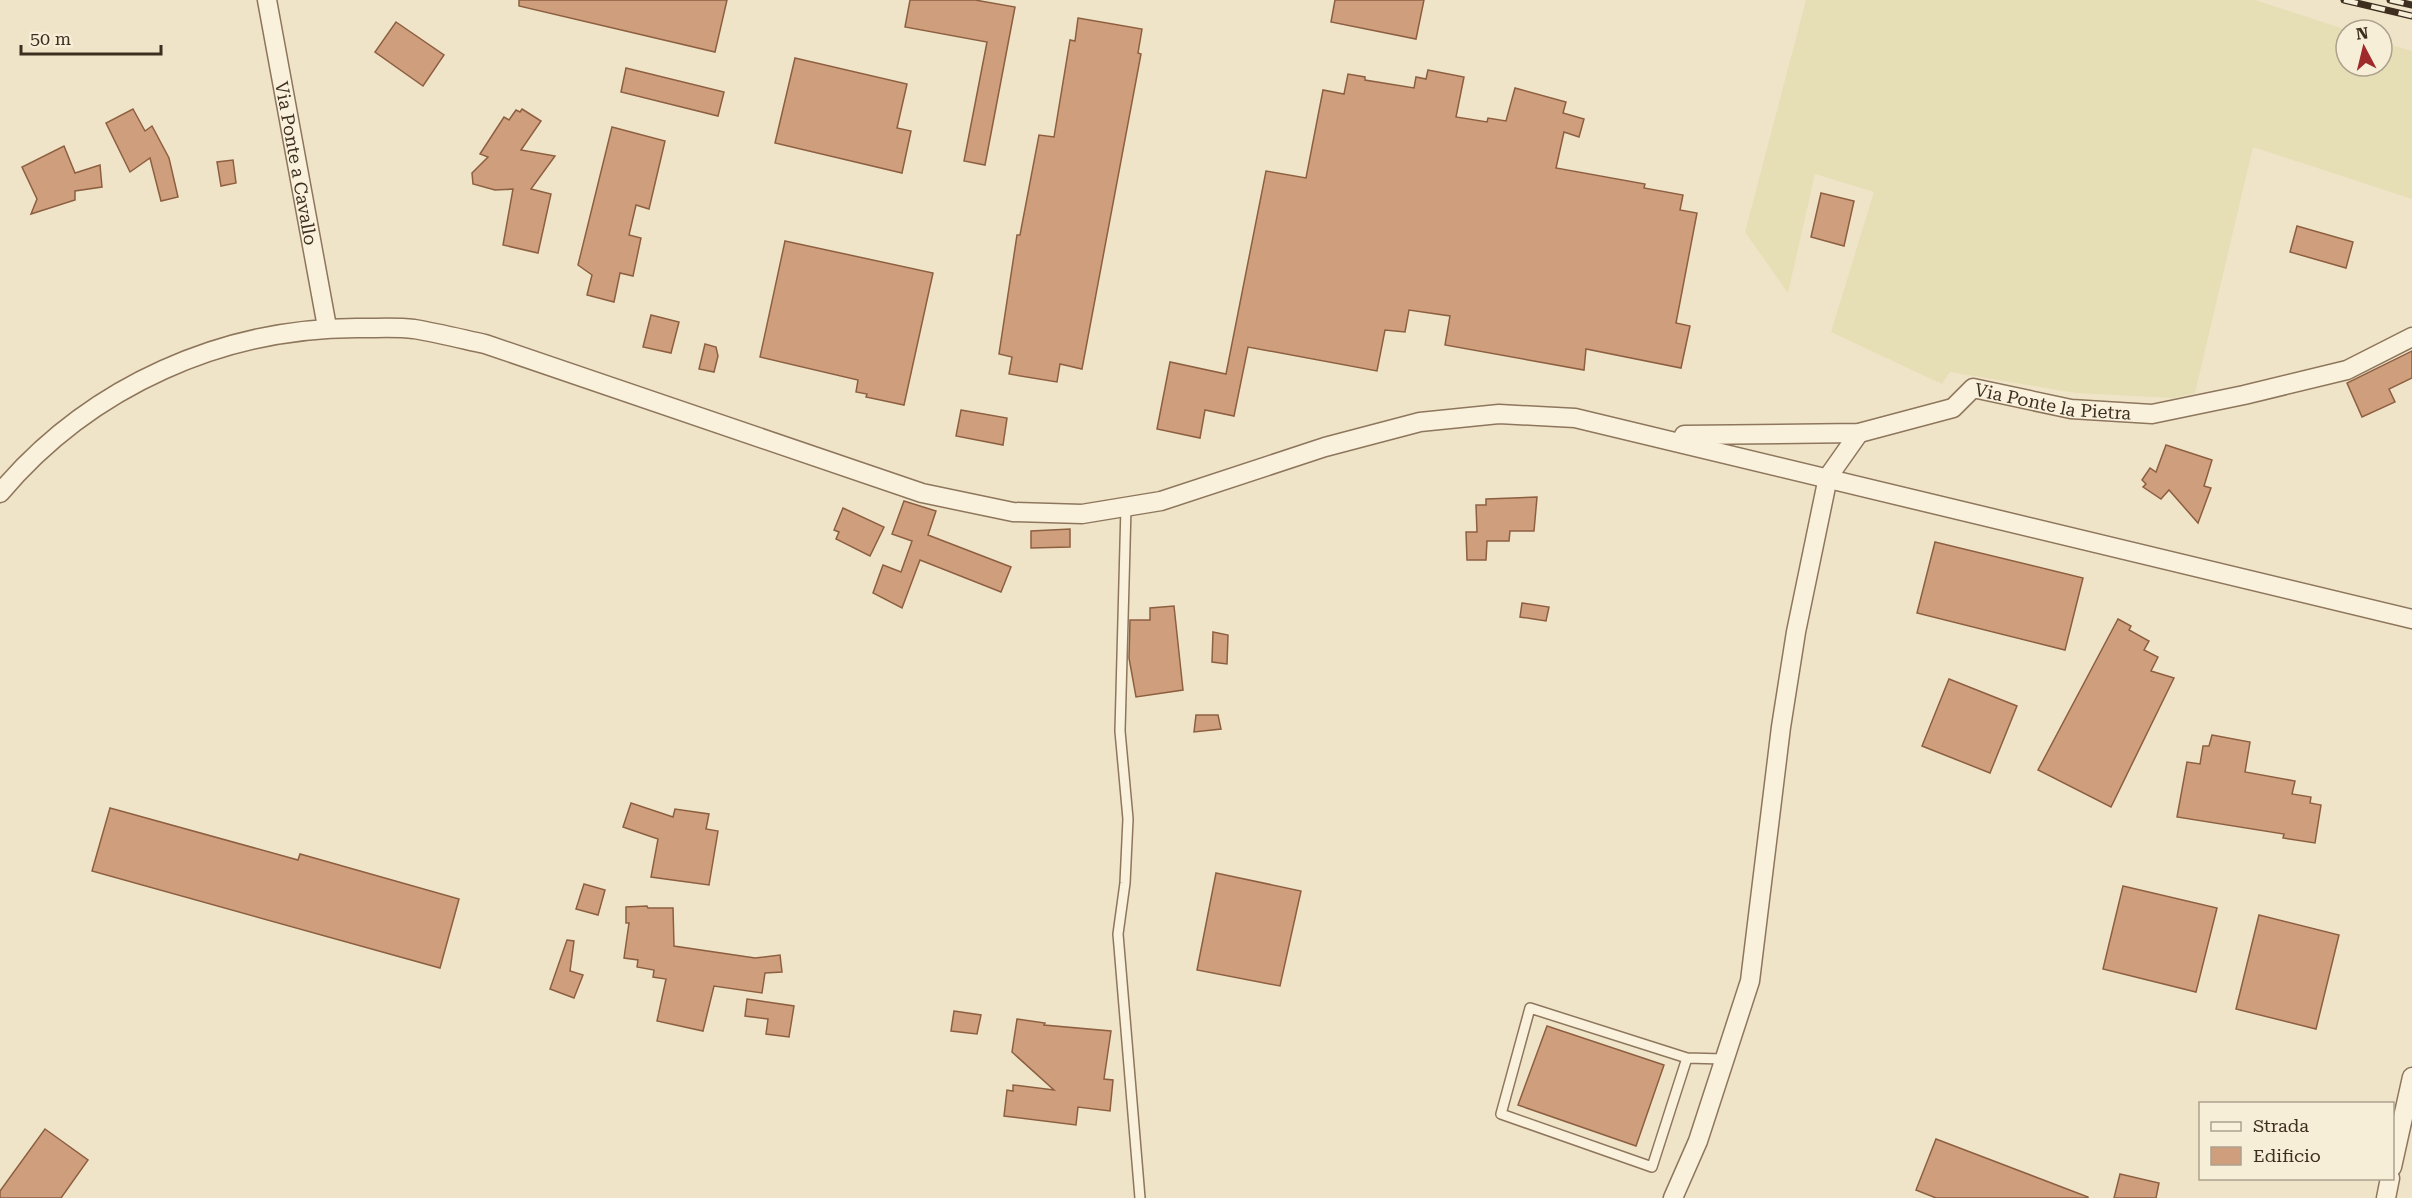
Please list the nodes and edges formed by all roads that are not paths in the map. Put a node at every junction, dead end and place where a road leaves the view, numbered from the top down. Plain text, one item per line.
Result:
1 (267, 0) edge
2 (327, 327) junction
3 (2412, 338) edge
4 (1859, 433) junction
5 (1658, 435) junction
6 (1828, 477) junction
7 (0, 493) edge
8 (1126, 507) junction
9 (2412, 619) edge
10 (1688, 1058) junction
11 (1723, 1059) junction
12 (2412, 1077) edge
13 (2394, 1158) edge
14 (2390, 1180) edge
15 (1140, 1198) edge
16 (1673, 1198) edge
17 (2386, 1198) edge

1 - 2 street, Via Ponte a Cavallo
2 - 7 street
2 - 8 street
3 - 4 street, Via Ponte la Pietra
4 - 5 street, Via Ponte la Pietra
4 - 6 street
5 - 6 street
5 - 8 street
6 - 9 street
6 - 11 street
8 - 15 lane
10 - 10 lane
10 - 11 lane
11 - 16 street
12 - 13 street
14 - 17 street

